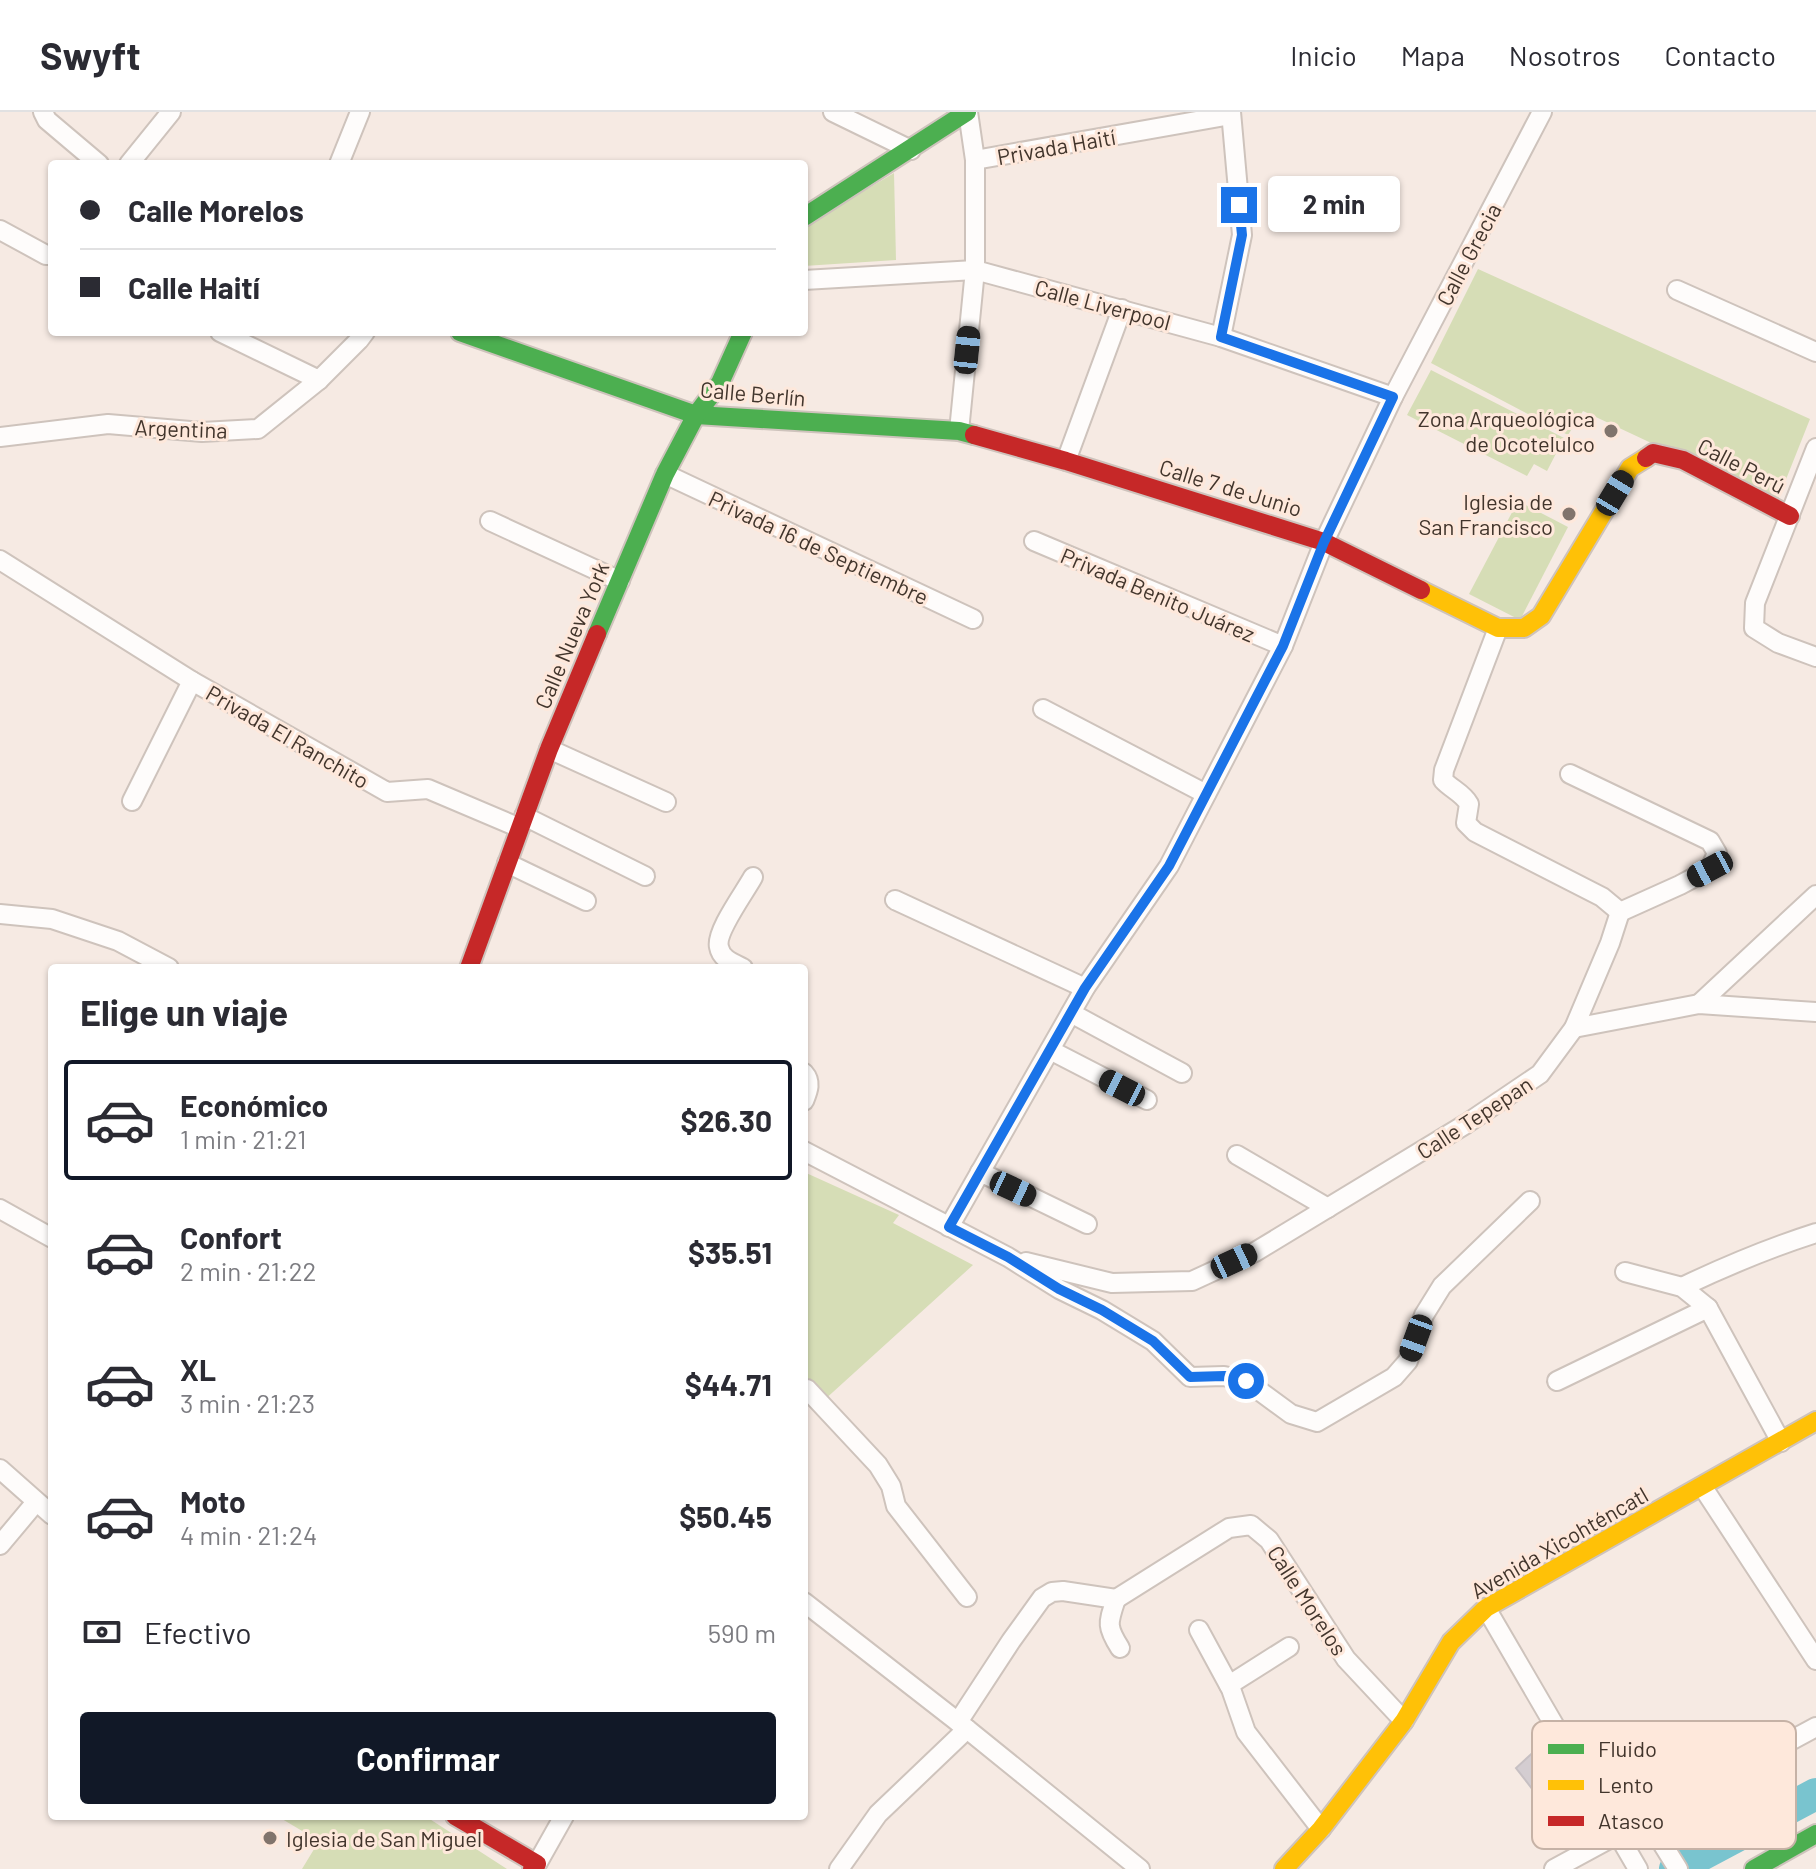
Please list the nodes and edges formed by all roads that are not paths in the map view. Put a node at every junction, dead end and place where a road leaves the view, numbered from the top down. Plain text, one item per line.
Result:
1 (43, 112) edge
2 (171, 112) edge
3 (360, 112) edge
4 (833, 112) edge
5 (968, 112) edge
6 (1542, 112) edge
7 (1231, 113) edge
8 (911, 150) junction
9 (94, 160) edge
10 (132, 160) edge
11 (341, 160) edge
12 (975, 160) junction
13 (808, 214) edge
14 (0, 230) edge
15 (48, 255) edge
16 (975, 270) junction
17 (808, 280) edge
18 (1677, 290) dead end
19 (1122, 309) junction
20 (228, 336) edge
21 (362, 336) edge
22 (471, 336) edge
23 (741, 336) edge
24 (1221, 337) junction
25 (1816, 352) edge
26 (319, 380) junction
27 (1393, 397) junction
28 (696, 415) junction
29 (959, 431) junction
30 (3, 433) edge
31 (1815, 457) edge
32 (1066, 461) junction
33 (665, 474) junction
34 (1790, 516) junction
35 (490, 521) dead end
36 (1034, 541) dead end
37 (1324, 542) junction
38 (0, 560) edge
39 (620, 581) junction
40 (973, 619) dead end
41 (1498, 628) junction
42 (1524, 628) joint
43 (1283, 646) junction
44 (1816, 657) edge
45 (192, 681) junction
46 (1043, 709) dead end
47 (549, 749) junction
48 (1570, 774) dead end
49 (1206, 794) junction
50 (132, 801) dead end
51 (666, 802) dead end
52 (522, 822) junction
53 (507, 863) junction
54 (645, 876) dead end
55 (753, 877) dead end
56 (1816, 895) edge
57 (895, 900) dead end
58 (586, 901) dead end
59 (1620, 912) junction
60 (0, 914) edge
61 (161, 964) edge
62 (470, 964) edge
63 (736, 964) edge
64 (1085, 988) junction
65 (1699, 1004) junction
66 (1816, 1012) edge
67 (1071, 1013) junction
68 (1574, 1028) junction
69 (1050, 1050) junction
70 (1182, 1073) dead end
71 (1147, 1100) dead end
72 (808, 1153) edge
73 (1237, 1155) dead end
74 (980, 1172) junction
75 (1530, 1201) dead end
76 (1328, 1208) junction
77 (0, 1209) edge
78 (1087, 1224) dead end
79 (949, 1227) junction
80 (1816, 1233) edge
81 (48, 1236) edge
82 (1008, 1257) junction
83 (1625, 1272) dead end
84 (1682, 1287) junction
85 (1708, 1308) junction
86 (1557, 1381) dead end
87 (808, 1394) edge
88 (1816, 1421) edge
89 (1781, 1442) junction
90 (0, 1469) edge
91 (1702, 1486) junction
92 (36, 1502) junction
93 (48, 1512) edge
94 (0, 1545) edge
95 (967, 1597) dead end
96 (1116, 1599) junction
97 (808, 1605) edge
98 (1486, 1608) junction
99 (1199, 1630) dead end
100 (1810, 1638) edge
101 (1289, 1647) dead end
102 (1120, 1648) dead end
103 (1816, 1660) edge
104 (1229, 1685) junction
105 (1404, 1721) junction
106 (1552, 1721) edge
107 (962, 1725) junction
108 (1816, 1727) edge
109 (1796, 1738) edge
110 (562, 1820) edge
111 (478, 1822) edge
112 (1321, 1829) junction
113 (1816, 1834) edge
114 (1796, 1845) edge
115 (1608, 1849) edge
116 (1627, 1849) edge
117 (1665, 1849) edge
118 (1789, 1849) edge
119 (534, 1866) edge
120 (839, 1869) edge
121 (1140, 1869) edge
122 (1284, 1869) edge
123 (1554, 1869) edge
124 (1638, 1869) edge
125 (1678, 1869) edge
126 (1754, 1869) edge

1 - 9 street
2 - 10 street
3 - 11 street
4 - 8 street
5 - 8 street
5 - 12 street
6 - 27 street, Calle Grecia
7 - 12 street, Privada Haití
7 - 24 street
8 - 13 street
12 - 16 street
14 - 15 street
16 - 17 street, Calle Liverpool
16 - 19 street, Calle Liverpool
16 - 29 street
18 - 25 street
19 - 24 street, Calle Liverpool
19 - 32 street
20 - 26 street
21 - 26 street, Argentina
22 - 28 street, Calle Berlín
23 - 28 street, Calle Nueva York
24 - 27 street, Calle Liverpool
26 - 30 street, Argentina
27 - 37 street, Calle Grecia
28 - 29 street, Calle Berlín
28 - 33 street, Calle Nueva York
29 - 32 street, Calle 7 de Junio
31 - 34 street
32 - 37 street, Calle 7 de Junio
33 - 39 street, Calle Nueva York
33 - 40 street, Privada 16 de Septiembre
34 - 42 street, Calle Perú
34 - 44 street
35 - 39 street
36 - 43 street, Privada Benito Juárez
37 - 41 street, Calle 7 de Junio
37 - 43 street, Calle Grecia
38 - 45 street, Privada El Ranchito
39 - 47 street, Calle Nueva York
41 - 42 street, Calle 7 de Junio
41 - 59 street
43 - 49 street, Calle Grecia
45 - 50 street, Privada El Ranchito
45 - 52 street, Privada El Ranchito
46 - 49 street
47 - 51 street
47 - 52 street, Calle Nueva York
48 - 59 street
49 - 64 street, Calle Grecia
52 - 53 street, Calle Nueva York
52 - 54 street, Privada El Ranchito
53 - 58 street
53 - 62 street, Calle Nueva York
55 - 63 street
56 - 65 street
57 - 64 street
59 - 68 street, Calle Tepepan
60 - 61 street
64 - 67 street, Calle Grecia
65 - 66 street
65 - 68 street
67 - 69 street, Calle Grecia
67 - 70 street
68 - 76 street, Calle Tepepan
69 - 71 street
69 - 74 street, Calle Grecia
72 - 79 street
73 - 76 street
74 - 78 street
74 - 79 street, Calle Grecia
75 - 82 street
76 - 82 street, Calle Tepepan
77 - 81 street
79 - 82 street
80 - 84 street
83 - 84 street
84 - 85 street
85 - 86 street
85 - 89 street
87 - 95 street
88 - 89 street, Avenida Xicohténcatl
89 - 91 street, Avenida Xicohténcatl
90 - 92 street
91 - 98 street, Avenida Xicohténcatl
91 - 100 street
92 - 93 street
92 - 94 street
96 - 102 street
96 - 105 street, Calle Morelos
96 - 107 street
97 - 107 street
98 - 105 street, Avenida Xicohténcatl
98 - 106 street
99 - 104 street
100 - 103 street
101 - 104 street
104 - 112 street
105 - 112 street, Avenida Xicohténcatl
107 - 120 street
107 - 121 street
108 - 109 street
110 - 119 street
111 - 119 street
112 - 122 street, Avenida Xicohténcatl
113 - 114 street
115 - 123 street
116 - 124 street
117 - 125 street
118 - 126 street

